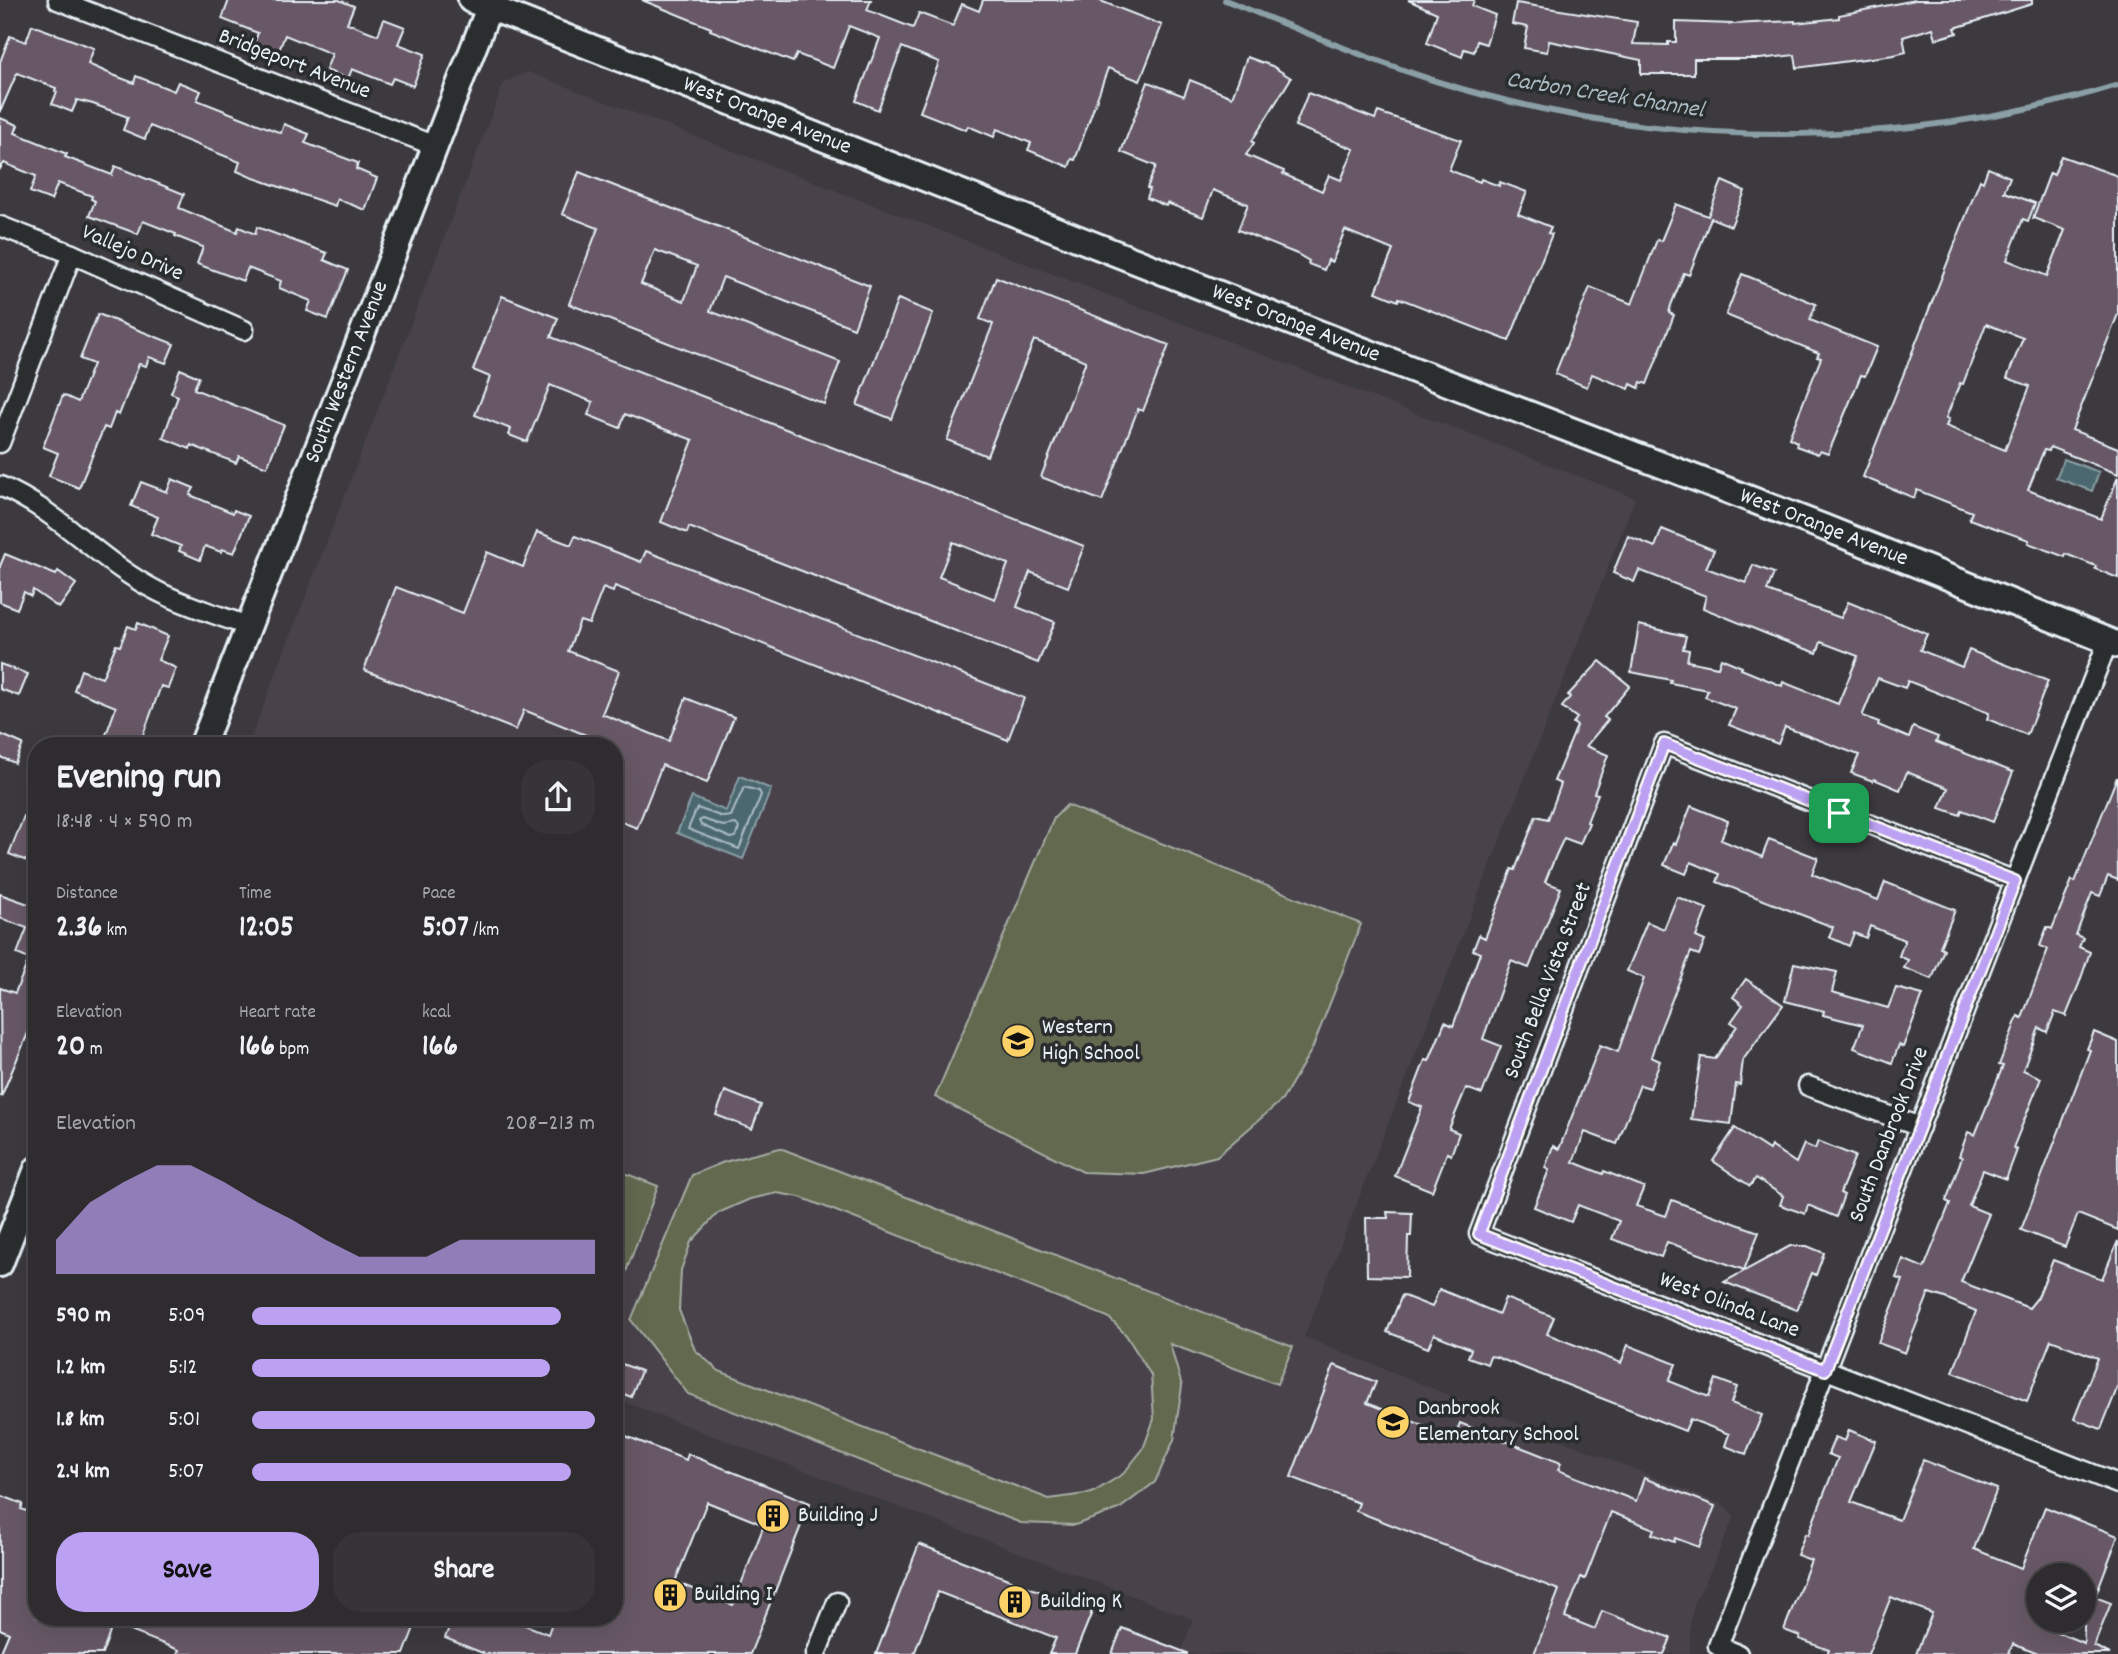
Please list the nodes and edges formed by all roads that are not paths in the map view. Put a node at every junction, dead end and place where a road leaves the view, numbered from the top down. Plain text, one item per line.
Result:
1 (58, 0) edge
2 (484, 2) edge
3 (435, 146) junction
4 (0, 226) edge
5 (72, 254) junction
6 (244, 330) dead end
7 (0, 443) edge
8 (0, 486) edge
9 (248, 626) junction
10 (2113, 643) edge
11 (205, 737) edge
12 (2015, 881) junction
13 (1808, 1086) dead end
14 (1920, 1127) junction
15 (28, 1192) edge
16 (1479, 1234) joint
17 (0, 1264) edge
18 (1825, 1370) junction
19 (2118, 1484) edge
20 (837, 1602) dead end
21 (816, 1654) edge
22 (1738, 1654) edge

1 - 3 street, Bridgeport Avenue
2 - 3 main road, South Western Avenue
2 - 10 main road, West Orange Avenue
3 - 9 main road, South Western Avenue
4 - 5 street, Vallejo Drive
5 - 6 street, Vallejo Drive
5 - 7 street
8 - 9 street
9 - 11 main road, South Western Avenue
10 - 12 street, South Danbrook Drive
12 - 14 street, South Danbrook Drive
12 - 16 street, South Bella Vista Street
13 - 14 street
14 - 18 street, South Danbrook Drive
15 - 17 main road
16 - 18 street, West Olinda Lane
18 - 19 street, West Olinda Lane
18 - 22 street, South Danbrook Drive
20 - 21 street

